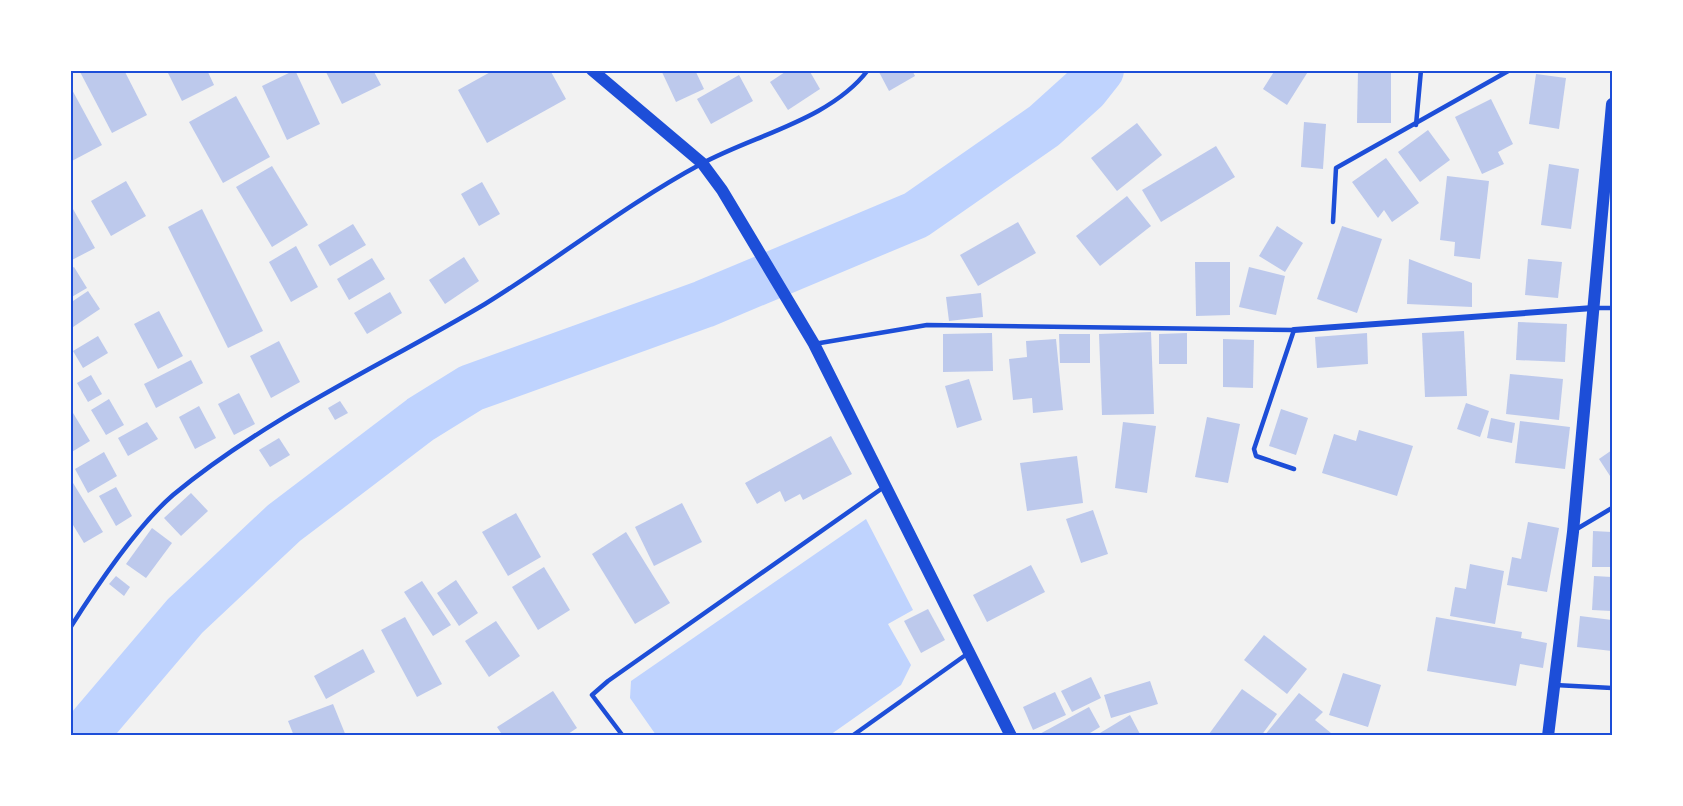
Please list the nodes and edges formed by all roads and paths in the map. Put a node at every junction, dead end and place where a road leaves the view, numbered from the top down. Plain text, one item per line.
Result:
1 (592, 70) edge
2 (868, 70) edge
3 (1421, 70) edge
4 (1510, 70) edge
5 (1584, 70) edge
6 (1607, 70) edge
7 (1612, 104) edge
8 (1416, 125) junction
9 (702, 163) junction
10 (1333, 222) dead end
11 (1593, 308) junction
12 (1612, 308) edge
13 (1294, 330) junction
14 (814, 344) junction
15 (1294, 469) dead end
16 (886, 485) junction
17 (1612, 508) edge
18 (1573, 532) junction
19 (70, 628) edge
20 (969, 652) junction
21 (1553, 684) junction
22 (1612, 688) edge
23 (623, 735) edge
24 (852, 735) edge
25 (1011, 735) edge
26 (1548, 735) edge

1 - 9 main road
2 - 9 lane
3 - 8 lane
4 - 8 lane
5 - 6 lane
7 - 11 main road
8 - 10 lane
9 - 14 main road
9 - 19 lane
11 - 12 lane
11 - 13 street
11 - 18 main road
13 - 14 lane
13 - 15 lane
14 - 16 main road
16 - 20 main road
16 - 23 lane
17 - 18 lane
18 - 21 main road
20 - 24 lane
20 - 25 main road
21 - 22 lane
21 - 26 main road

